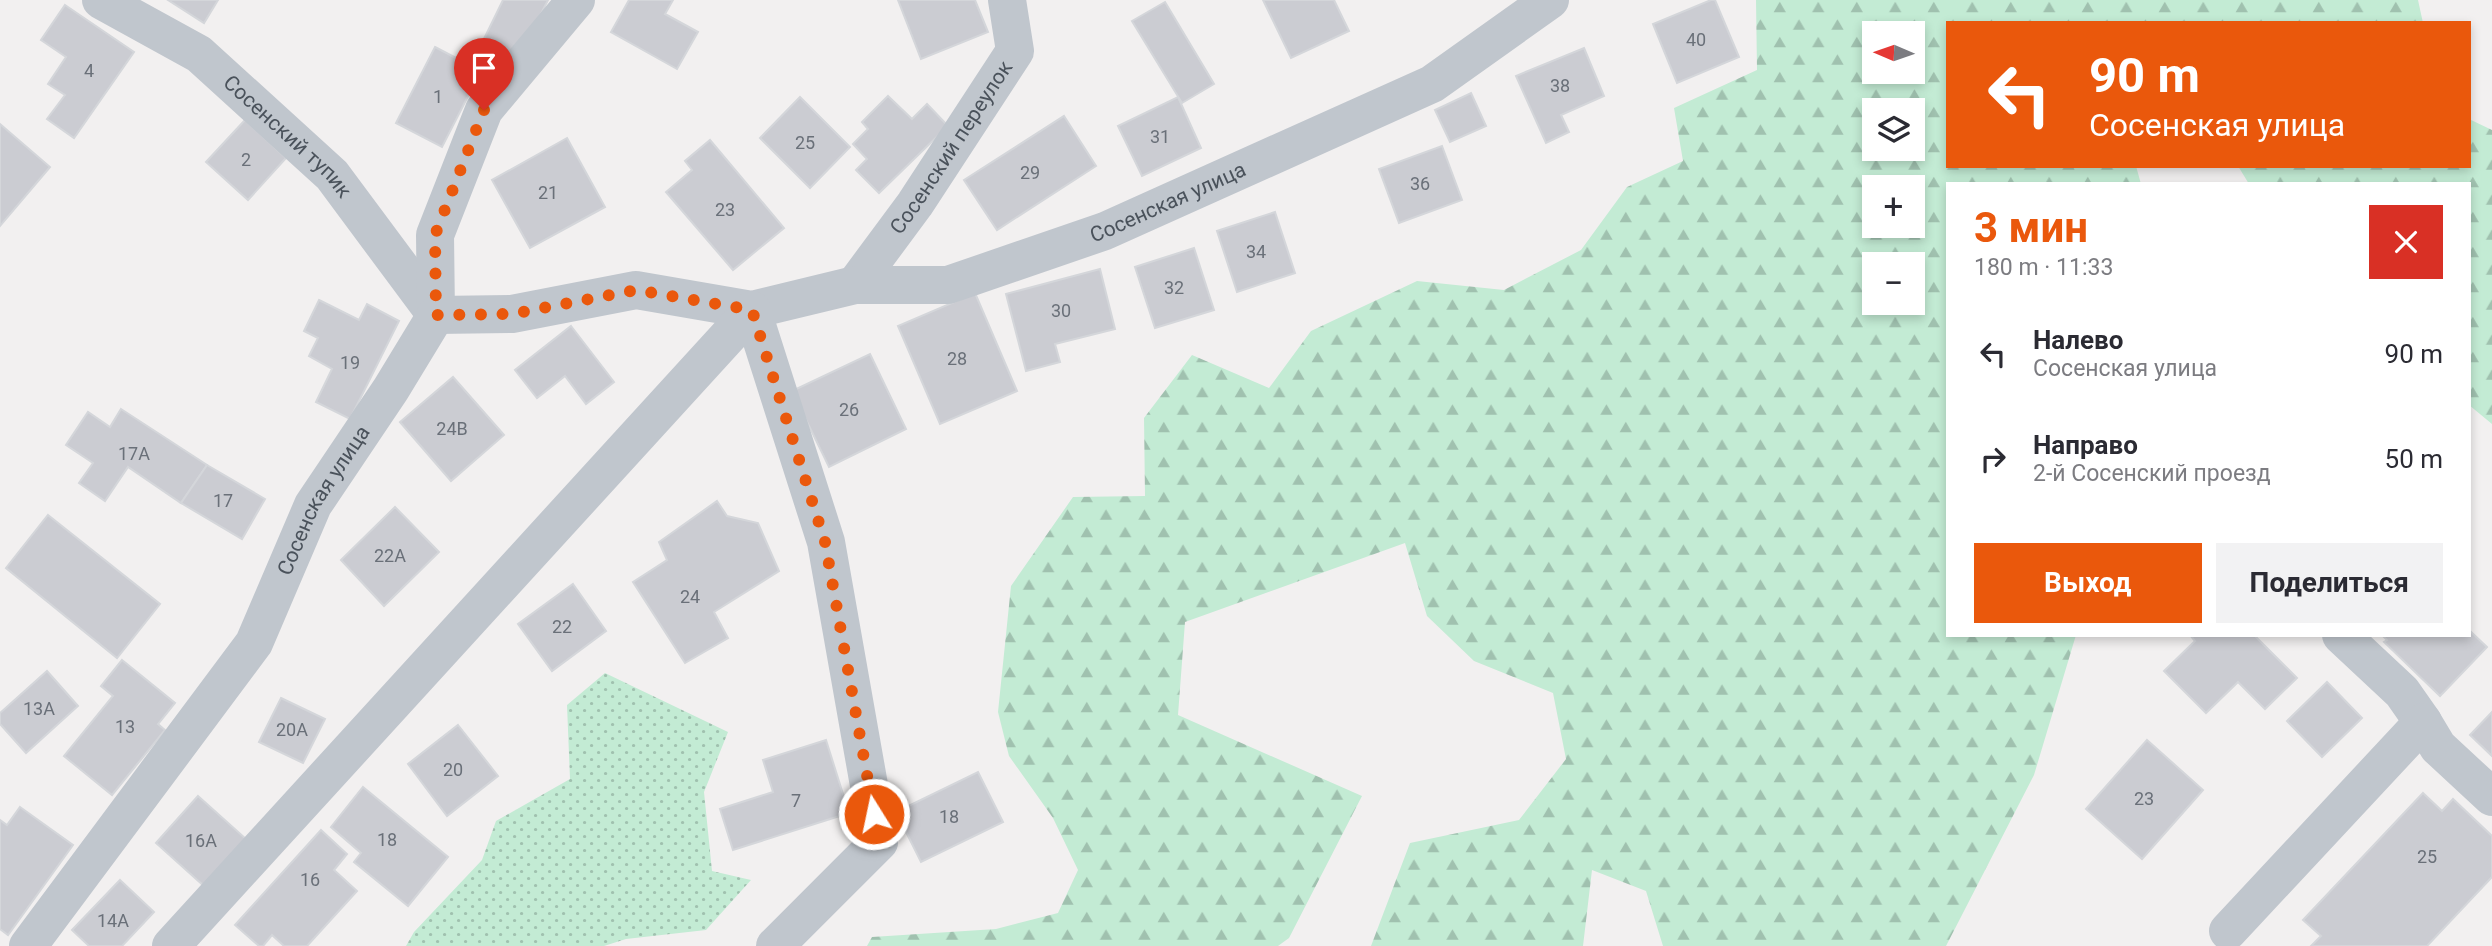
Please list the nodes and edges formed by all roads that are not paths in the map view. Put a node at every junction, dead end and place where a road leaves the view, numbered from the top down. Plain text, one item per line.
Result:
1 (101, 0) edge
2 (576, 0) edge
3 (1007, 0) edge
4 (1550, 0) edge
5 (855, 285) junction
6 (752, 310) junction
7 (436, 315) junction
8 (2343, 637) edge
9 (2423, 722) junction
10 (2492, 797) edge
11 (2228, 930) dead end
12 (28, 946) edge
13 (171, 946) edge
14 (775, 946) edge

1 - 7 street, Сосенский тупик
2 - 7 street
3 - 5 street, Сосенский переулок
4 - 5 street, Сосенская улица
5 - 6 street, Сосенская улица
6 - 7 street, Сосенская улица
6 - 13 street
6 - 14 street
7 - 12 street, Сосенская улица
8 - 9 street
9 - 10 street
9 - 11 street

